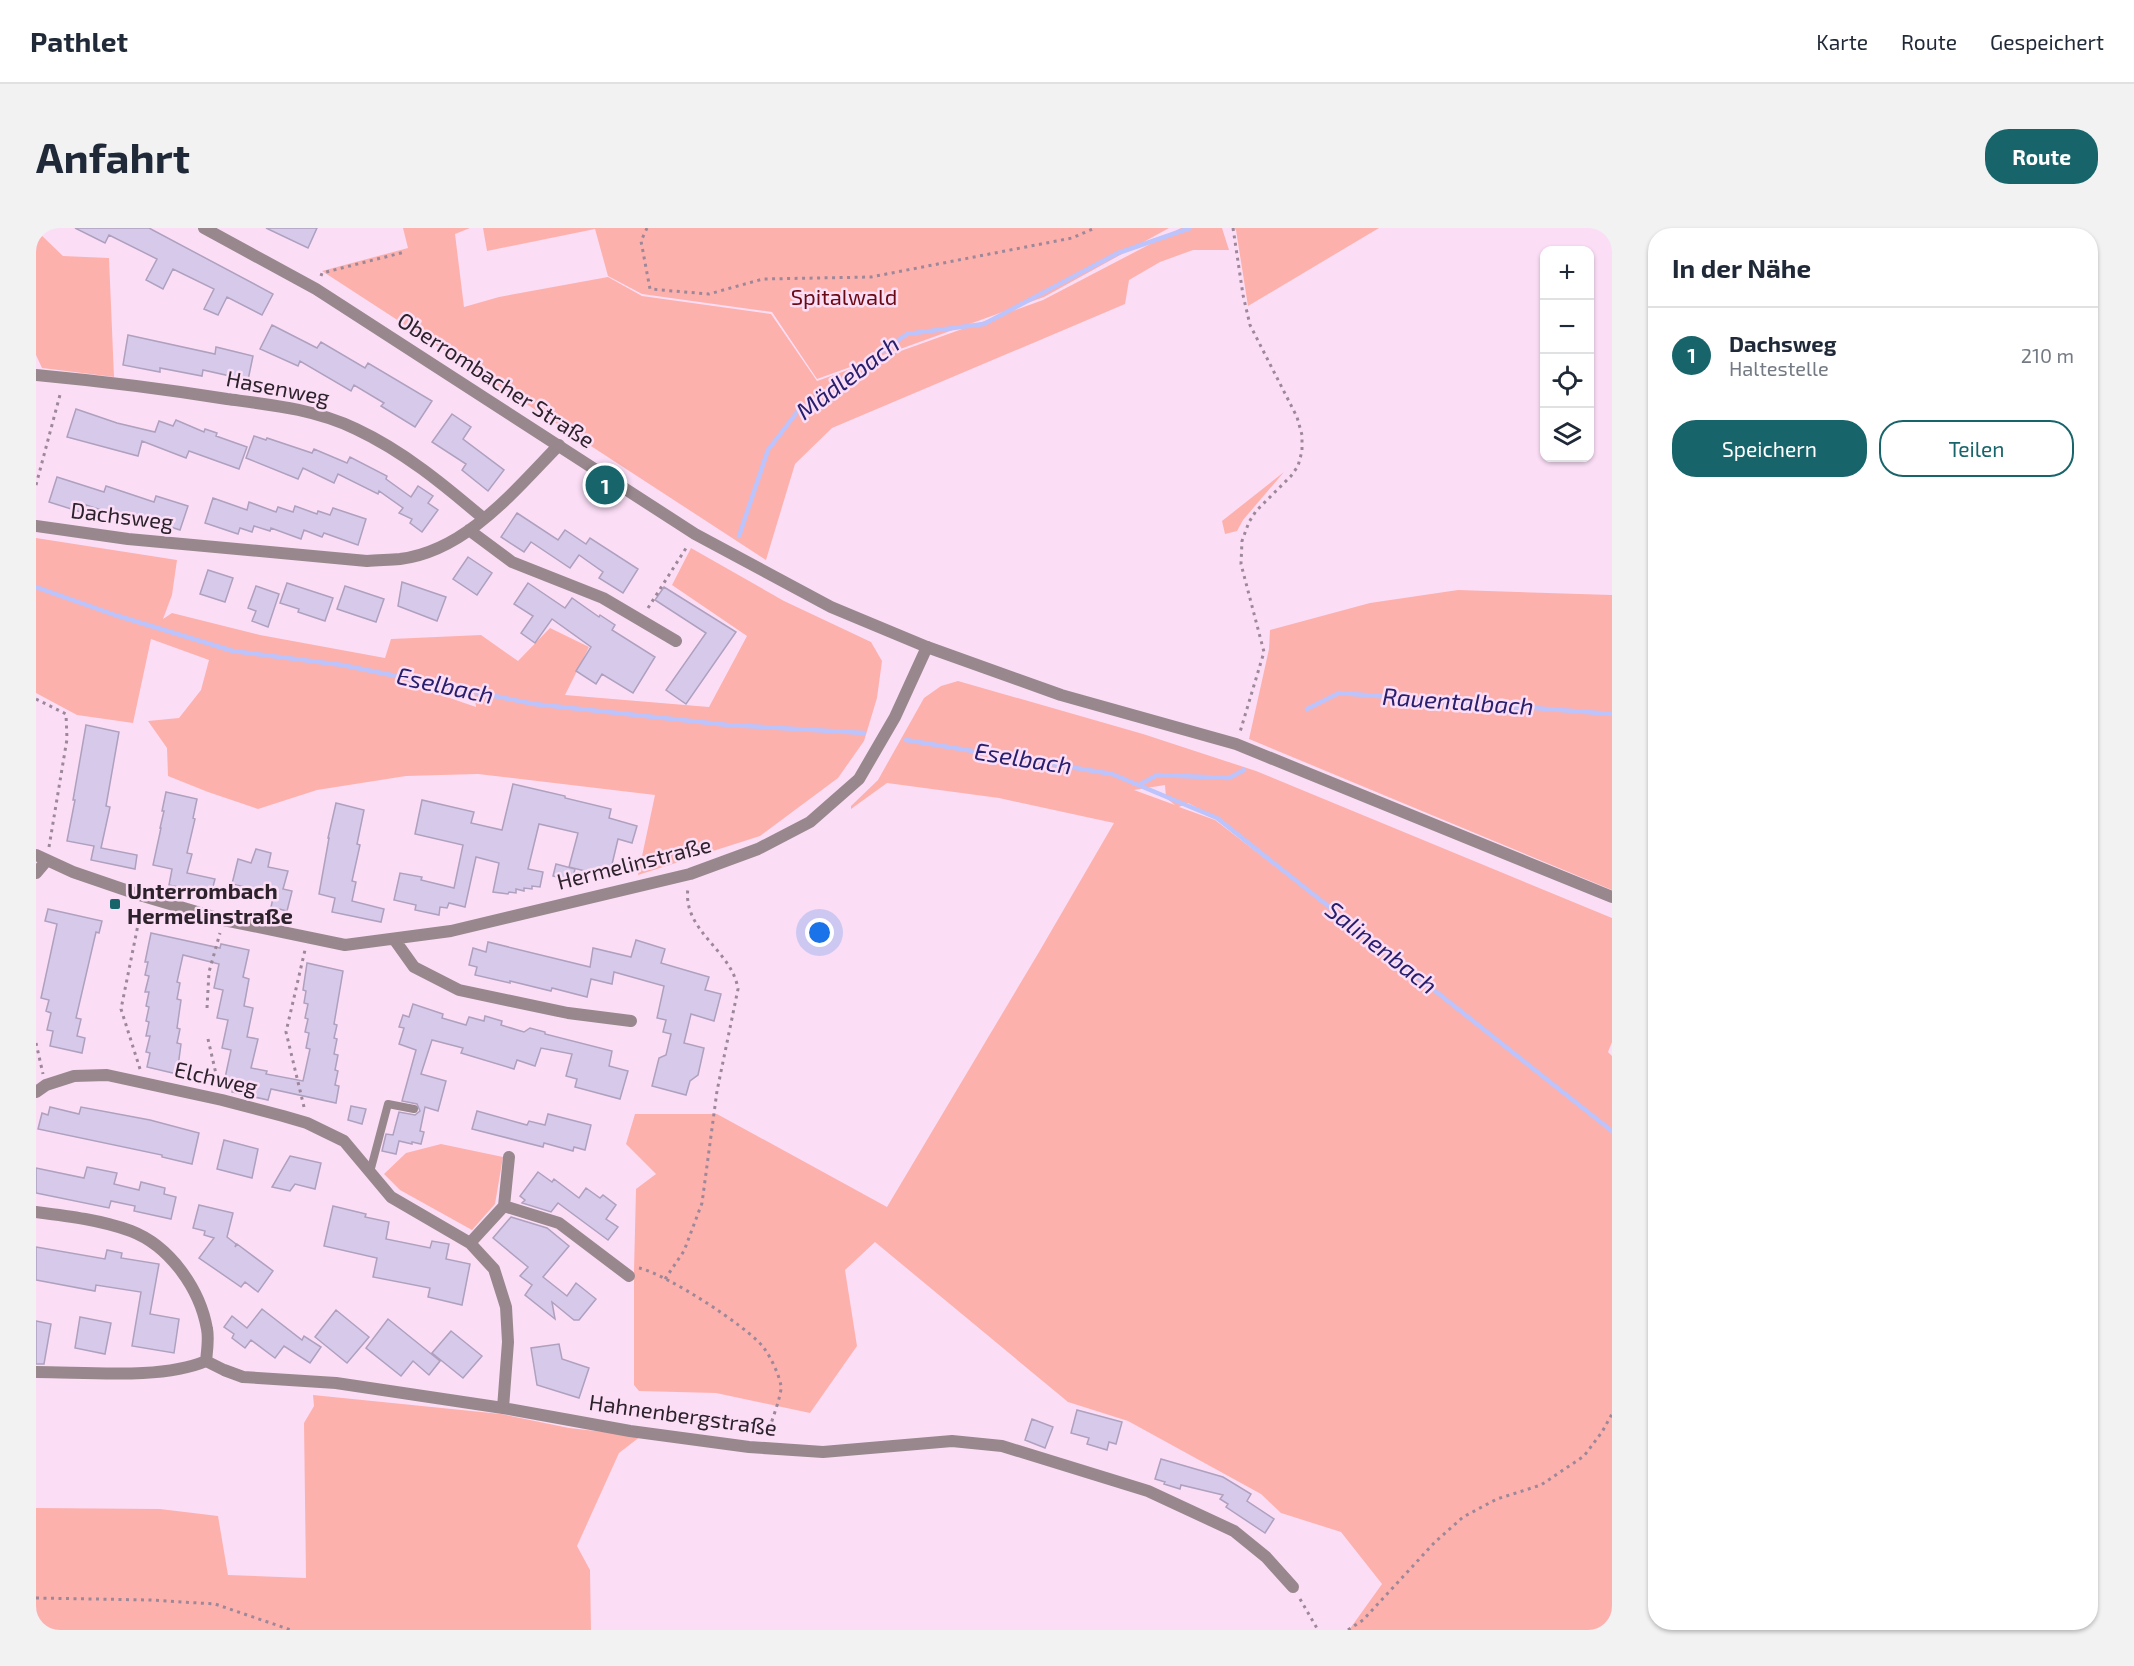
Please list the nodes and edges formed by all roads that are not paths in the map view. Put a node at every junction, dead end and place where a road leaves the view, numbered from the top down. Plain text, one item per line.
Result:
1 (204, 228) edge
2 (36, 375) edge
3 (559, 445) junction
4 (483, 518) junction
5 (36, 526) edge
6 (469, 530) junction
7 (676, 641) dead end
8 (927, 647) junction
9 (41, 858) edge
10 (36, 873) edge
11 (1612, 897) edge
12 (394, 939) junction
13 (631, 1021) dead end
14 (41, 1088) edge
15 (414, 1109) dead end
16 (508, 1157) dead end
17 (370, 1172) junction
18 (504, 1206) junction
19 (36, 1212) edge
20 (470, 1242) junction
21 (629, 1276) road end
22 (206, 1361) junction
23 (36, 1372) edge
24 (503, 1408) junction
25 (1293, 1587) road end

1 - 3 street, Oberrombacher Straße
2 - 4 street, Hasenweg
3 - 4 street, Dachsweg
3 - 8 street, Oberrombacher Straße
4 - 6 street, Dachsweg
5 - 6 street, Dachsweg
6 - 7 street
8 - 11 street, Oberrombacher Straße
8 - 12 street, Hermelinstraße
9 - 10 street
9 - 12 street, Hermelinstraße
12 - 13 street
14 - 17 street, Elchweg
15 - 17 lane
16 - 18 street
17 - 20 street, Elchweg
18 - 20 street
18 - 21 street
19 - 22 street
20 - 24 street, Elchweg
22 - 23 street
22 - 24 street, Hahnenbergstraße
24 - 25 street, Hahnenbergstraße

